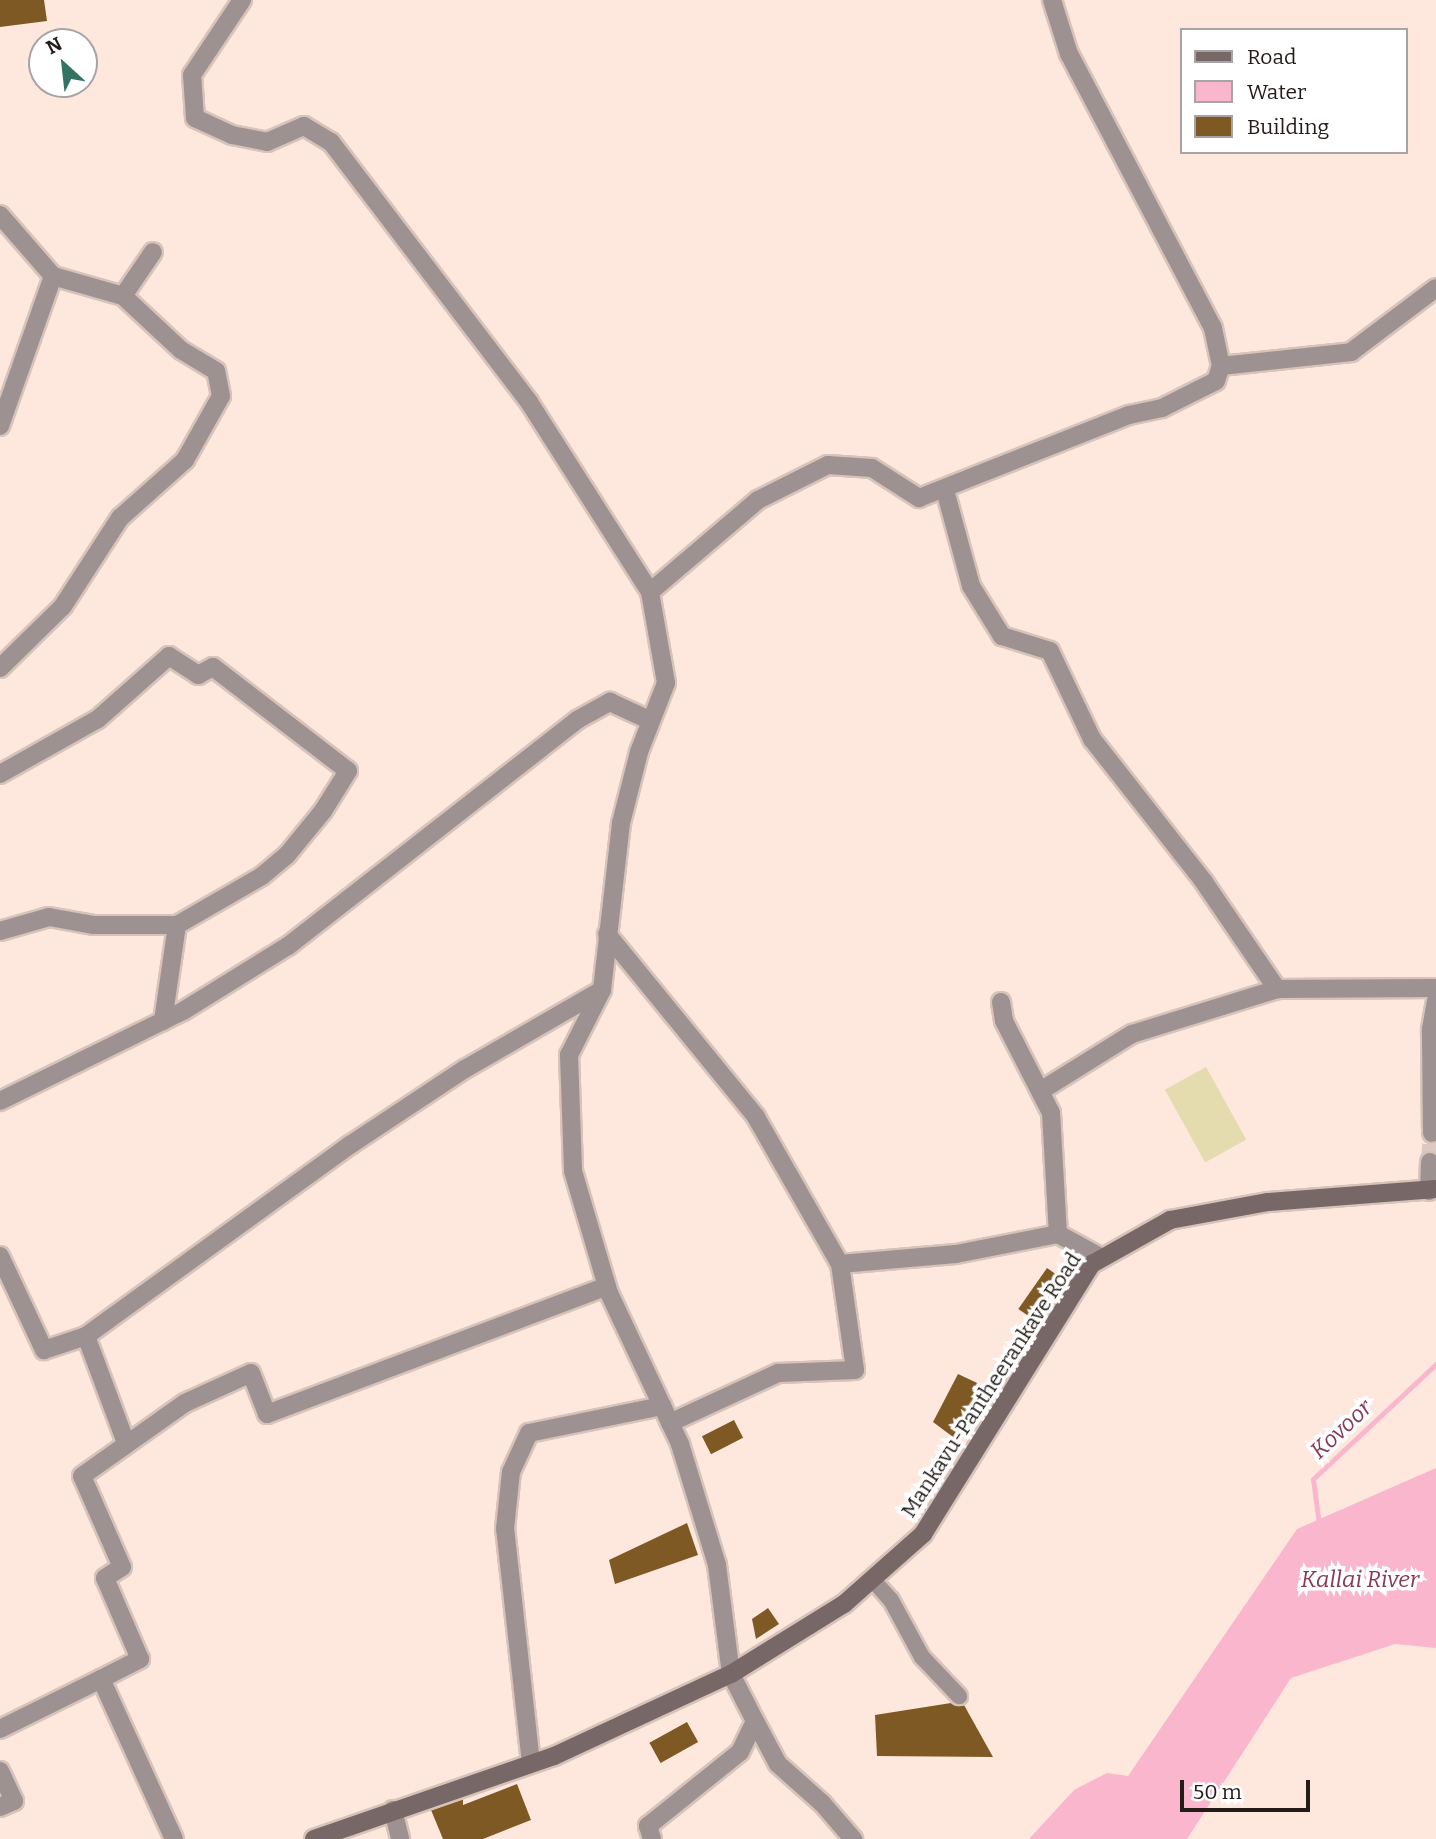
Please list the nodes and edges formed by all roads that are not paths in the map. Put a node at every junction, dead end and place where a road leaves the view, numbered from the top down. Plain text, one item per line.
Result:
1 (242, 0) edge
2 (1052, 0) edge
3 (0, 215) edge
4 (153, 252) dead end
5 (52, 276) junction
6 (1436, 288) edge
7 (123, 296) junction
8 (1221, 366) junction
9 (0, 426) edge
10 (945, 490) junction
11 (650, 592) junction
12 (0, 668) edge
13 (649, 720) junction
14 (0, 774) edge
15 (177, 925) junction
16 (0, 931) edge
17 (607, 934) junction
18 (1436, 988) edge
19 (1277, 989) junction
20 (602, 990) junction
21 (1436, 1000) edge
22 (1001, 1002) dead end
23 (163, 1021) junction
24 (1042, 1090) junction
25 (0, 1101) edge
26 (1432, 1133) dead end
27 (1430, 1162) dead end
28 (1432, 1190) edge
29 (1058, 1234) junction
30 (1102, 1258) junction
31 (1, 1261) edge
32 (840, 1264) junction
33 (607, 1286) junction
34 (86, 1336) junction
35 (662, 1406) junction
36 (670, 1423) junction
37 (126, 1443) junction
38 (872, 1579) junction
39 (731, 1674) junction
40 (101, 1679) junction
41 (959, 1696) dead end
42 (755, 1721) junction
43 (0, 1729) edge
44 (531, 1763) junction
45 (0, 1771) edge
46 (0, 1807) edge
47 (393, 1810) junction
48 (174, 1839) edge
49 (314, 1839) edge
50 (400, 1839) edge
51 (652, 1839) edge
52 (853, 1839) edge

1 - 11 street
2 - 8 street
3 - 5 street
4 - 7 street
5 - 7 street
5 - 9 street
6 - 8 street
7 - 12 street
8 - 10 street
10 - 11 street
10 - 19 street
11 - 13 street
13 - 17 street
13 - 23 street
14 - 15 street
15 - 16 street
15 - 23 street
17 - 20 street
17 - 32 street
18 - 19 street
19 - 24 street
20 - 33 street
20 - 34 street
21 - 26 street
22 - 24 street
23 - 25 street
24 - 29 street
27 - 28 street
28 - 30 main road, Mankavu-Pantheerankave Road
29 - 30 street
29 - 32 street
30 - 38 main road, Mankavu-Pantheerankave Road
31 - 34 street
32 - 36 street
33 - 35 street
33 - 37 street
34 - 37 street
35 - 36 street
35 - 44 street
36 - 39 street
37 - 40 street
38 - 39 main road, Mankavu-Pantheerankave Road
38 - 41 street
39 - 42 street
39 - 44 main road, Mankavu-Pantheerankave Road
40 - 43 street
40 - 48 street
42 - 51 street
42 - 52 street
44 - 47 main road, Mankavu-Pantheerankave Road
45 - 46 street
47 - 49 main road, Mankavu-Pantheerankave Road
47 - 50 street

